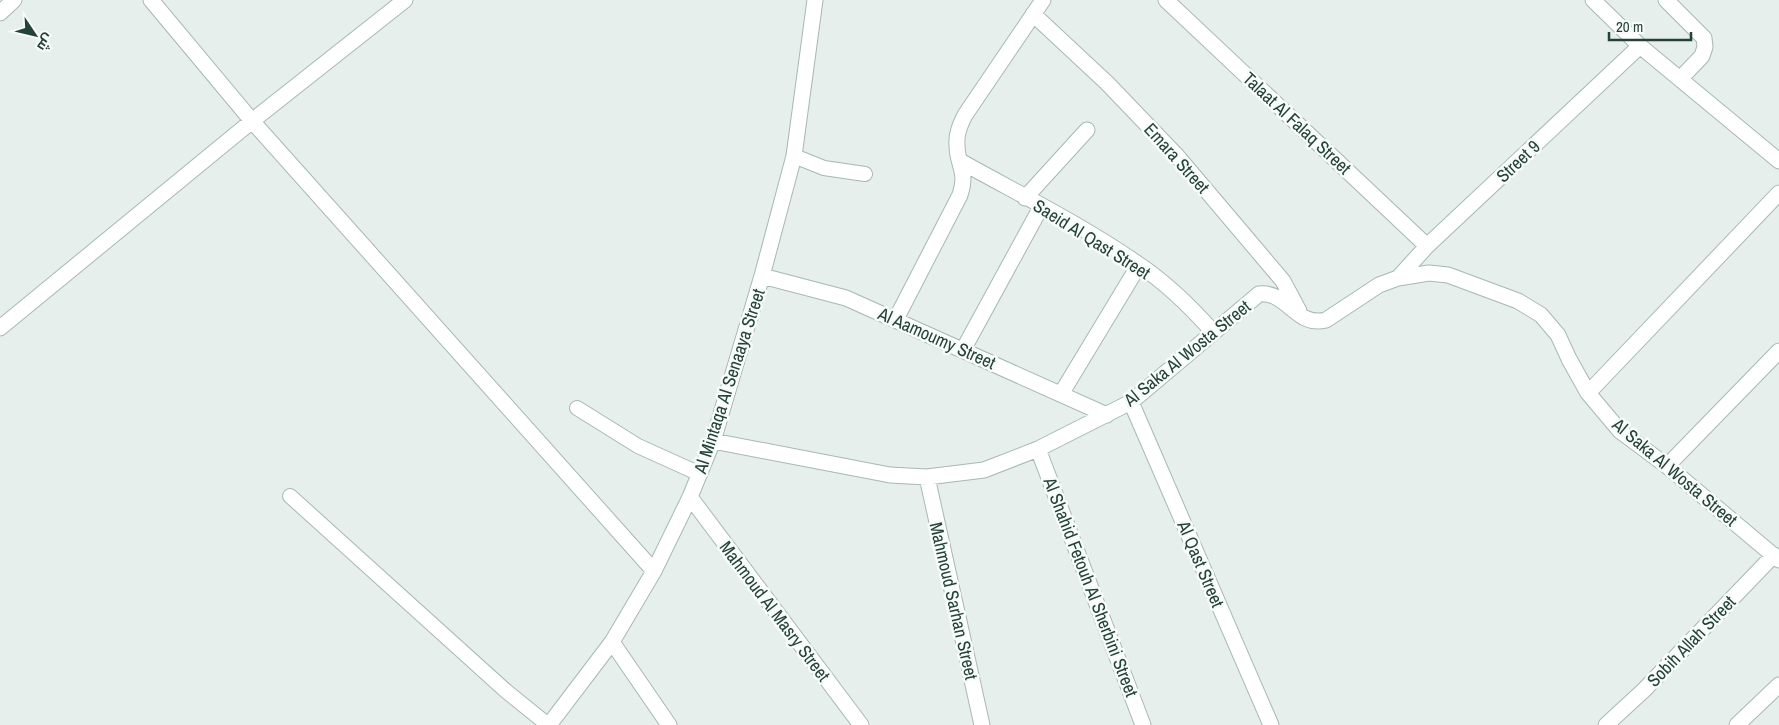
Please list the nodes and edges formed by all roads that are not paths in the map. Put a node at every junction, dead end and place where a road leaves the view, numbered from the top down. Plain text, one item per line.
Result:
1 (14, 0) edge
2 (151, 0) edge
3 (405, 0) edge
4 (815, 0) edge
5 (1044, 0) edge
6 (1166, 0) edge
7 (1593, 0) edge
8 (1666, 0) edge
9 (0, 13) edge
10 (1033, 14) junction
11 (1640, 46) junction
12 (1680, 78) junction
13 (252, 121) junction
14 (1087, 130) dead end
15 (794, 156) junction
16 (960, 161) junction
17 (1779, 161) edge
18 (865, 174) dead end
19 (1779, 192) edge
20 (1025, 198) junction
21 (1041, 207) junction
22 (1427, 246) junction
23 (1139, 265) junction
24 (762, 276) junction
25 (1398, 278) junction
26 (1302, 317) junction
27 (896, 319) junction
28 (0, 328) edge
29 (1213, 332) junction
30 (963, 350) junction
31 (1779, 351) edge
32 (1588, 393) junction
33 (1061, 394) junction
34 (1131, 402) junction
35 (577, 408) dead end
36 (1107, 415) junction
37 (713, 441) junction
38 (1038, 449) junction
39 (1667, 466) junction
40 (700, 474) junction
41 (927, 477) junction
42 (290, 496) dead end
43 (690, 497) junction
44 (1778, 558) edge
45 (654, 571) junction
46 (612, 642) junction
47 (1779, 685) edge
48 (549, 725) edge
49 (669, 725) edge
50 (861, 725) edge
51 (982, 725) edge
52 (1143, 725) edge
53 (1271, 725) edge
54 (1606, 725) edge
55 (1737, 725) edge

1 - 9 street
2 - 13 street
3 - 13 street
4 - 15 street, Al Mintaqa Al Senaaya Street
5 - 10 street
6 - 22 street, Talaat Al Falaq Street
7 - 11 street
8 - 12 street
10 - 16 street
10 - 26 street, Emara Street
11 - 12 street
11 - 22 street, Street 9
12 - 17 street
13 - 28 street
13 - 45 street
14 - 20 street
15 - 18 lane
15 - 24 street, Al Mintaqa Al Senaaya Street
16 - 20 street, Saeid Al Qast Street
16 - 27 street
19 - 32 street
20 - 21 street, Saeid Al Qast Street
21 - 23 street, Saeid Al Qast Street
21 - 30 street
22 - 25 street, Street 9
23 - 29 street, Saeid Al Qast Street
23 - 33 street
24 - 27 street, Al Aamoumy Street
24 - 37 street, Al Mintaqa Al Senaaya Street
25 - 26 street, Al Saka Al Wosta Street
25 - 32 street, Al Saka Al Wosta Street
26 - 29 street, Al Saka Al Wosta Street
27 - 30 street, Al Aamoumy Street
29 - 34 street, Al Saka Al Wosta Street
30 - 33 street, Al Aamoumy Street
31 - 39 street
32 - 39 street, Al Saka Al Wosta Street
33 - 36 street, Al Aamoumy Street
34 - 36 street, Al Saka Al Wosta Street
34 - 53 street, Al Qast Street
35 - 40 lane
36 - 38 street, Al Saka Al Wosta Street
37 - 40 street, Al Mintaqa Al Senaaya Street
37 - 41 street, Al Saka Al Wosta Street
38 - 41 street, Al Saka Al Wosta Street
38 - 52 street, Al Shahid Fetouh Al Sherbini Street
39 - 44 street, Al Saka Al Wosta Street
40 - 43 street, Al Mintaqa Al Senaaya Street
41 - 51 street, Mahmoud Sarhan Street
42 - 48 lane
43 - 45 street, Al Mintaqa Al Senaaya Street
43 - 50 street, Mahmoud Al Masry Street
44 - 54 street, Sobih Allah Street
45 - 46 street, Al Mintaqa Al Senaaya Street
46 - 48 street, Al Mintaqa Al Senaaya Street
46 - 49 street
47 - 55 street

